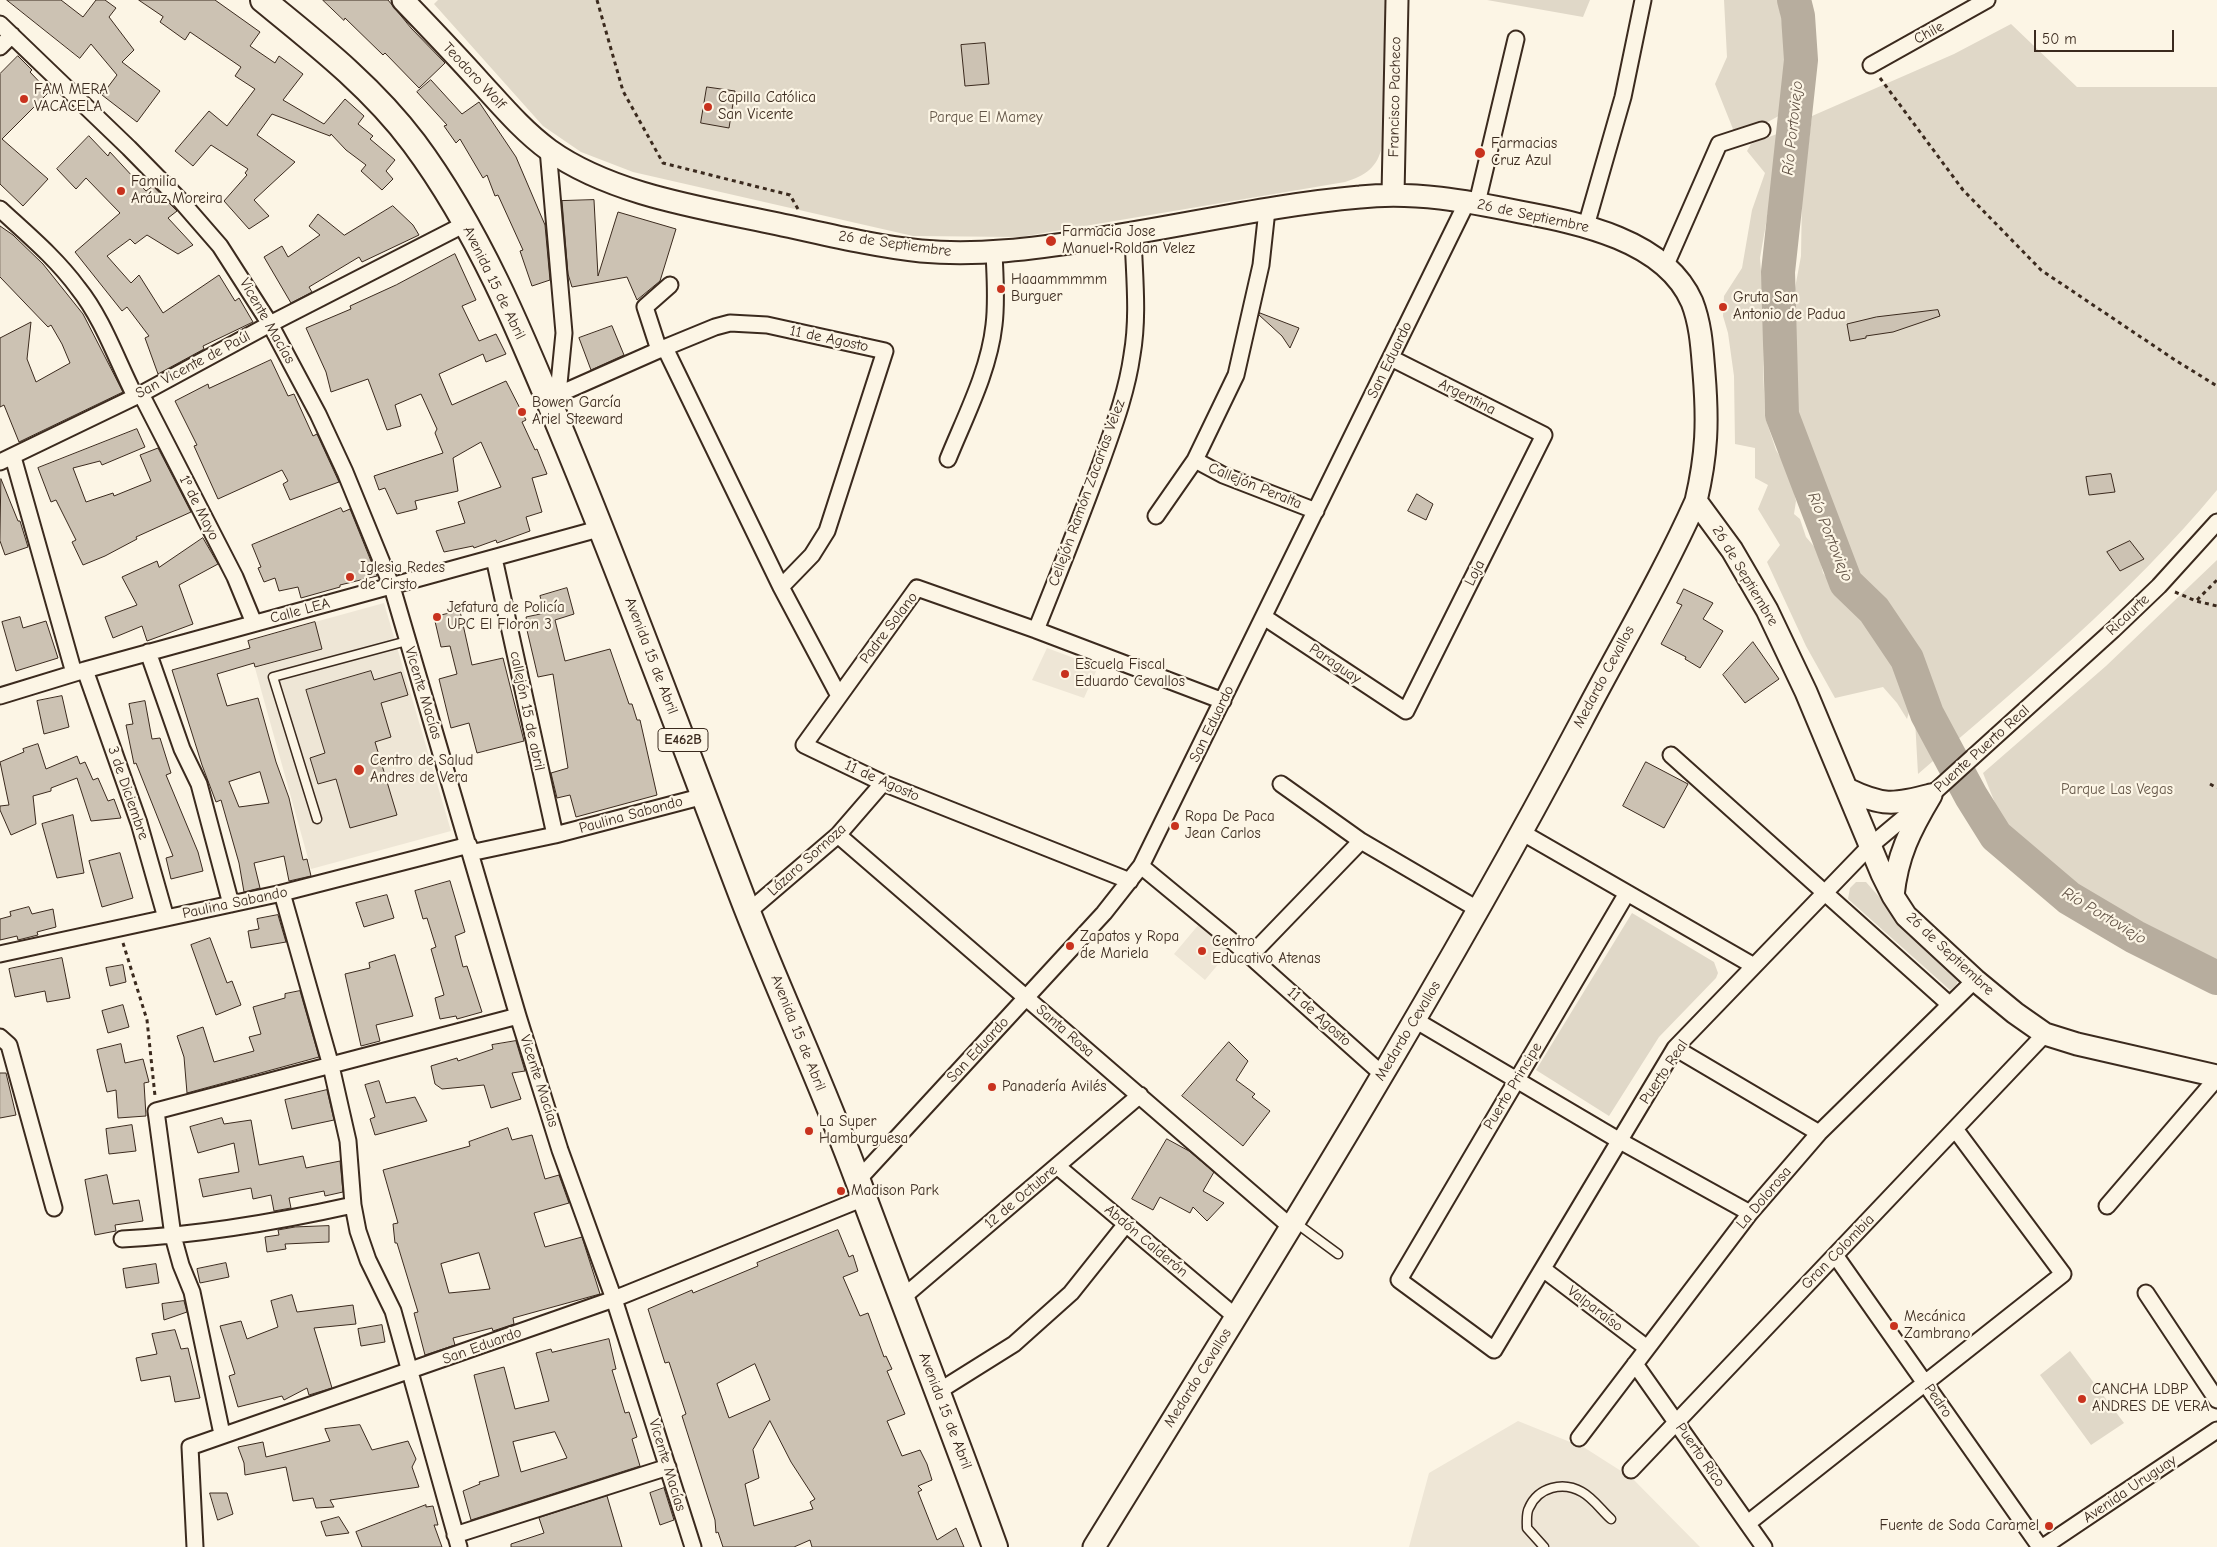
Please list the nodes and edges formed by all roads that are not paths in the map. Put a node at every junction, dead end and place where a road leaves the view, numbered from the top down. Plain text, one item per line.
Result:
1 (263, 0) edge
2 (403, 0) edge
3 (1397, 0) edge
4 (1644, 0) edge
5 (1987, 0) edge
6 (0, 24) edge
7 (12, 35) junction
8 (1516, 39) dead end
9 (0, 47) edge
10 (1871, 65) road end
11 (1762, 130) dead end
12 (548, 150) junction
13 (1393, 195) junction
14 (1472, 202) junction
15 (0, 209) edge
16 (1268, 210) junction
17 (464, 224) junction
18 (1586, 226) junction
19 (1132, 234) junction
20 (994, 252) junction
21 (1665, 267) junction
22 (670, 286) dead end
23 (270, 324) junction
24 (662, 348) junction
25 (1391, 358) junction
26 (138, 395) junction
27 (553, 396) junction
28 (1544, 435) joint
29 (7, 460) edge
30 (948, 460) dead end
31 (1195, 460) junction
32 (1696, 501) junction
33 (1316, 511) junction
34 (1156, 516) dead end
35 (2217, 522) edge
36 (602, 528) junction
37 (494, 558) junction
38 (392, 587) junction
39 (781, 587) junction
40 (1264, 617) junction
41 (254, 623) junction
42 (1036, 630) junction
43 (407, 640) junction
44 (148, 652) junction
45 (79, 671) junction
46 (0, 696) edge
47 (839, 696) junction
48 (1224, 701) junction
49 (2033, 702) joint
50 (1406, 711) joint
51 (1671, 755) dead end
52 (883, 783) junction
53 (1281, 784) dead end
54 (1847, 789) junction
55 (1931, 795) junction
56 (704, 796) junction
57 (317, 819) dead end
58 (1522, 833) junction
59 (555, 835) junction
60 (838, 835) junction
61 (1360, 841) junction
62 (1869, 847) junction
63 (469, 849) junction
64 (1141, 866) junction
65 (1130, 881) junction
66 (282, 893) junction
67 (1627, 893) junction
68 (1825, 893) junction
69 (1892, 896) junction
70 (231, 904) junction
71 (1479, 910) junction
72 (748, 912) junction
73 (166, 918) junction
74 (0, 954) edge
75 (1250, 956) junction
76 (1754, 966) junction
77 (1975, 980) junction
78 (1026, 998) junction
79 (1949, 1004) junction
80 (518, 1016) junction
81 (1415, 1020) junction
82 (2045, 1034) junction
83 (0, 1037) edge
84 (1675, 1048) junction
85 (331, 1066) junction
86 (1382, 1074) junction
87 (2217, 1077) edge
88 (1517, 1080) junction
89 (1140, 1095) junction
90 (1955, 1129) junction
91 (1819, 1134) junction
92 (1620, 1141) junction
93 (1056, 1166) junction
94 (861, 1189) junction
95 (353, 1205) junction
96 (2108, 1206) dead end
97 (54, 1208) dead end
98 (1750, 1214) junction
99 (1126, 1224) junction
100 (1293, 1224) junction
101 (173, 1236) junction
102 (122, 1239) dead end
103 (1338, 1254) dead end
104 (1835, 1255) junction
105 (1543, 1269) junction
106 (2146, 1293) dead end
107 (902, 1298) junction
108 (614, 1299) junction
109 (1236, 1317) junction
110 (1647, 1348) junction
111 (1494, 1350) joint
112 (1636, 1364) junction
113 (411, 1371) junction
114 (1926, 1383) junction
115 (939, 1390) junction
116 (2217, 1400) edge
117 (1676, 1421) junction
118 (2217, 1430) edge
119 (222, 1434) junction
120 (1579, 1438) dead end
121 (668, 1467) junction
122 (1631, 1470) dead end
123 (1611, 1519) dead end
124 (1748, 1523) junction
125 (457, 1541) edge
126 (1539, 1545) edge
127 (194, 1547) edge
128 (693, 1547) edge
129 (995, 1547) edge
130 (1094, 1547) edge
131 (1764, 1547) edge
132 (2041, 1547) edge

1 - 17 main road, Avenida 15 de Abril / E462B
2 - 12 street, Teodoro Wolf
3 - 13 street, Francisco Pacheco
4 - 18 street
5 - 10 street, Chile
6 - 7 street, Vicente Macías
7 - 9 street
7 - 23 street, Vicente Macías
8 - 14 street, San Eduardo
11 - 21 street
12 - 20 street, 26 de Septiembre
12 - 27 street
13 - 14 street, 26 de Septiembre
13 - 16 street, 26 de Septiembre
14 - 18 street, 26 de Septiembre
14 - 25 street, San Eduardo
15 - 26 street, 1º de Mayo
16 - 19 street, 26 de Septiembre
16 - 31 street
17 - 23 street, San Vicente de Paúl
17 - 27 main road, Avenida 15 de Abril / E462B
18 - 21 street, 26 de Septiembre
19 - 20 street, 26 de Septiembre
19 - 42 street, Cellejón Ramón Zacarías Velez
20 - 30 street
21 - 32 street, 26 de Septiembre
22 - 24 street
23 - 26 street, San Vicente de Paúl
23 - 38 street, Vicente Macías
24 - 27 street, 11 de Agosto
24 - 39 street
24 - 39 street, 11 de Agosto
25 - 28 street, Argentina
25 - 33 street, San Eduardo
26 - 29 street, San Vicente de Paúl
26 - 41 street, 1º de Mayo
27 - 36 main road, Avenida 15 de Abril / E462B
28 - 50 street, Loja
29 - 45 street, 3 de Diciembre
31 - 33 street, Callejón Peralta
31 - 34 street
32 - 54 street, 26 de Septiembre
32 - 58 street, Medardo Cevallos
33 - 40 street, San Eduardo
35 - 49 street, Ricaurte
36 - 37 street, Calle LEA
36 - 56 main road, Avenida 15 de Abril / E462B
37 - 38 street, Calle LEA
37 - 59 street, callejón 15 de abril
38 - 41 street, Calle LEA
38 - 43 street, Vicente Macías
39 - 47 street
40 - 48 street, San Eduardo
40 - 50 street, Paraguay
41 - 44 street, Calle LEA
42 - 47 street, Padre Solano
42 - 48 street
43 - 57 lane
43 - 63 street, Vicente Macías
44 - 45 street, Calle LEA
44 - 70 street
45 - 46 street, Calle LEA
45 - 73 street, 3 de Diciembre
47 - 52 street, 11 de Agosto
48 - 64 street, San Eduardo
49 - 55 street, Puente Puerto Real
51 - 68 street
52 - 60 street, Lázaro Sornoza
52 - 65 street, 11 de Agosto
53 - 61 street
54 - 55 street
54 - 62 street, 26 de Septiembre
55 - 62 street, Puerto Real
55 - 69 street
56 - 59 street, Paulina Sabando
56 - 72 main road, Avenida 15 de Abril / E462B
58 - 67 street
58 - 71 street, Medardo Cevallos
59 - 63 street, Paulina Sabando
60 - 72 street, Lázaro Sornoza
60 - 78 street, Santa Rosa
61 - 71 street
61 - 75 street
62 - 68 street, Puerto Real
62 - 69 street, 26 de Septiembre
63 - 66 street, Paulina Sabando
63 - 80 street, Vicente Macías
64 - 65 street, San Eduardo
64 - 75 street, 11 de Agosto
65 - 78 street, San Eduardo
66 - 70 street, Paulina Sabando
66 - 85 street
67 - 76 street
67 - 88 street, Puerto Principe
68 - 76 street, Puerto Real
68 - 79 street
69 - 77 street, 26 de Septiembre
70 - 73 street, Paulina Sabando
71 - 81 street, Medardo Cevallos
72 - 94 main road, Avenida 15 de Abril / E462B
73 - 74 street, Paulina Sabando
75 - 86 street, 11 de Agosto
76 - 84 street, Puerto Real
77 - 79 street, La Dolorosa
77 - 82 street, 26 de Septiembre
78 - 89 street, Santa Rosa
78 - 94 street, San Eduardo
79 - 91 street, La Dolorosa
80 - 85 street
80 - 108 street, Vicente Macías
81 - 86 street, Medardo Cevallos
81 - 88 street
82 - 87 street, 26 de Septiembre
82 - 90 street, Gran Colombia
83 - 97 street
84 - 91 street
84 - 92 street, Puerto Real
85 - 95 street
85 - 101 street
86 - 100 street, Medardo Cevallos
87 - 96 street
88 - 92 street
88 - 111 street, Puerto Principe
89 - 93 street, 12 de Octubre
89 - 100 street, Santa Rosa
90 - 104 street, Gran Colombia
90 - 114 street
91 - 98 street, La Dolorosa
92 - 98 street
92 - 105 street, Puerto Real
93 - 99 street, Abdón Calderón
93 - 107 street, 12 de Octubre
94 - 107 main road, Avenida 15 de Abril / E462B
94 - 108 street, San Eduardo
95 - 101 street
95 - 113 street
98 - 110 street, La Dolorosa
99 - 109 street, Abdón Calderón
99 - 115 street
100 - 103 lane
100 - 109 street, Medardo Cevallos
101 - 102 street
101 - 119 street
104 - 114 street, Pedro
104 - 117 street, Gran Colombia
105 - 110 street, Valparaíso
105 - 111 street, Puerto Real
106 - 116 street
107 - 115 main road, Avenida 15 de Abril / E462B
108 - 113 street, San Eduardo
108 - 121 street, Vicente Macías
109 - 130 street, Medardo Cevallos
110 - 112 street, La Dolorosa
112 - 117 street, Puerto Rico
112 - 120 street, La Dolorosa
113 - 119 street, San Eduardo
113 - 125 street
114 - 124 street
114 - 132 street, Pedro
115 - 129 main road, Avenida 15 de Abril / E462B
117 - 122 street, Gran Colombia
117 - 124 street, Puerto Rico
118 - 132 street, Avenida Uruguay
119 - 127 street, San Eduardo
121 - 125 street
121 - 128 street, Vicente Macías
123 - 126 lane
124 - 131 street, Puerto Rico

